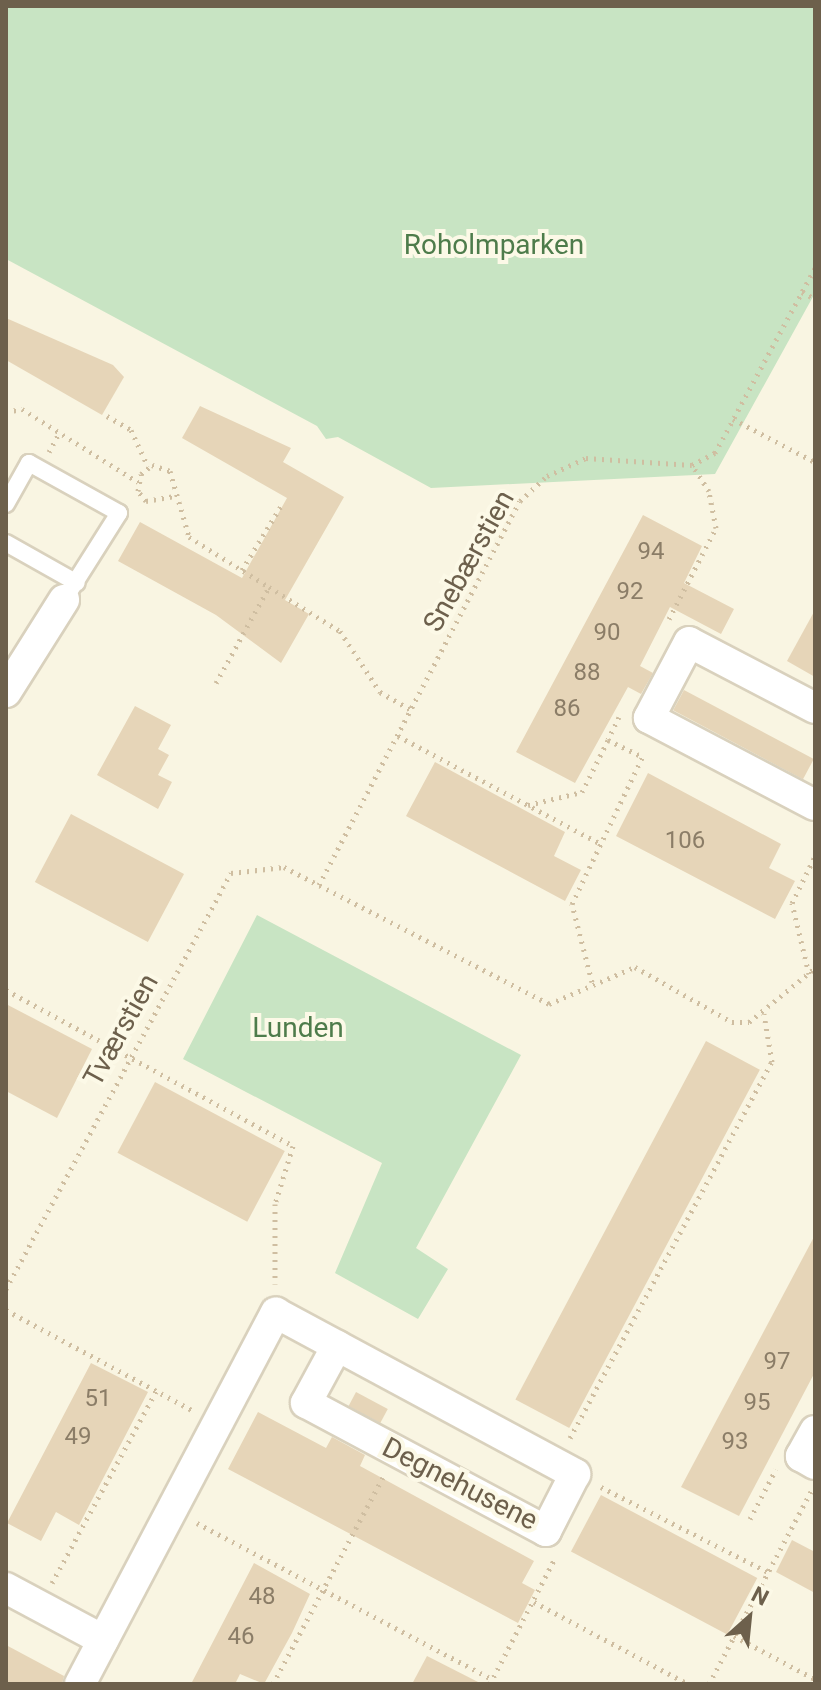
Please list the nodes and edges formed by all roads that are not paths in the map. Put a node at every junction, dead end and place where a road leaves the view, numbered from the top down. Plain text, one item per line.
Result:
1 (6, 504) edge
2 (6, 543) edge
3 (71, 592) junction
4 (6, 692) edge
5 (815, 708) edge
6 (815, 805) edge
7 (337, 1346) junction
8 (815, 1431) edge
9 (815, 1464) edge
10 (6, 1588) edge
11 (103, 1640) junction
12 (80, 1684) edge

1 - 3 lane
2 - 3 lane
3 - 4 street
5 - 6 street
7 - 7 street, Degnehusene
7 - 11 street
8 - 9 street
10 - 11 street
11 - 12 street

